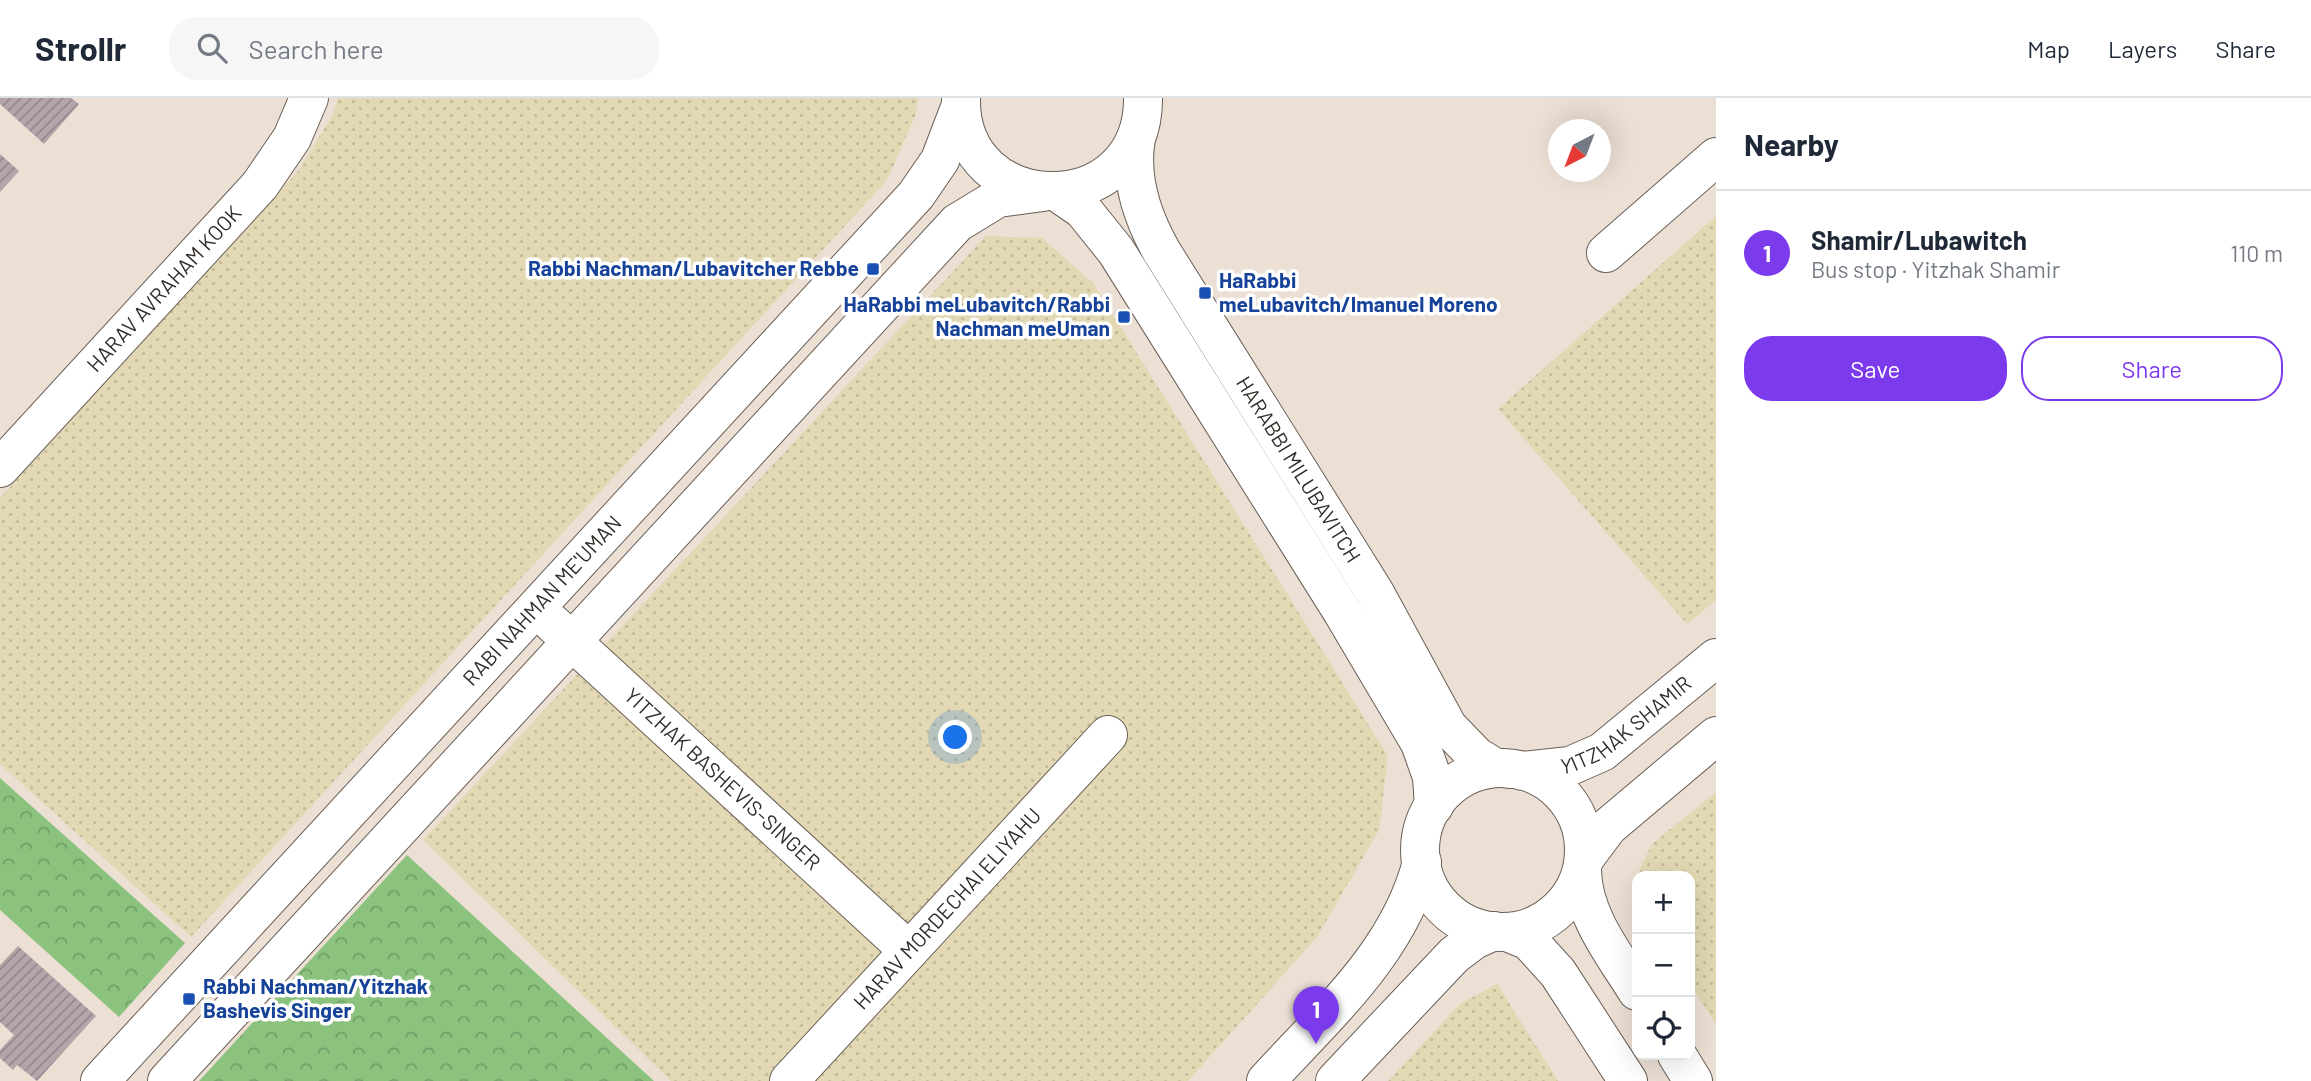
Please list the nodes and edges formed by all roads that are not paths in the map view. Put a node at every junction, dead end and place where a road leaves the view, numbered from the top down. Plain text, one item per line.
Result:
1 (309, 98) edge
2 (1143, 98) edge
3 (961, 102) edge
4 (1136, 138) junction
5 (1716, 157) edge
6 (1050, 192) junction
7 (1606, 253) dead end
8 (0, 468) edge
9 (536, 608) junction
10 (572, 641) junction
11 (1716, 658) edge
12 (1108, 735) dead end
13 (1716, 736) edge
14 (1517, 770) junction
15 (1434, 806) junction
16 (1422, 862) junction
17 (1583, 865) junction
18 (1501, 932) junction
19 (909, 951) junction
20 (1632, 983) edge
21 (1680, 1060) edge
22 (100, 1081) edge
23 (167, 1081) edge
24 (789, 1081) edge
25 (1266, 1081) edge
26 (1335, 1081) edge
27 (1628, 1081) edge
28 (1693, 1081) edge

1 - 8 street, HARAV AVRAHAM KOOK
2 - 4 street, HARABBI MILUBAVITCH
3 - 6 street, HARABBI MILUBAVITCH
3 - 9 street, RABI NAHMAN ME'UMAN
4 - 6 street
4 - 14 street, HARABBI MILUBAVITCH
5 - 7 street
6 - 10 street
6 - 15 street, HARABBI MILUBAVITCH
9 - 10 street, YITZHAK BASHEVIS-SINGER
9 - 22 street, RABI NAHMAN ME'UMAN
10 - 19 street, YITZHAK BASHEVIS-SINGER
10 - 23 street
11 - 14 street, YITZHAK SHAMIR
12 - 19 street, HARAV MORDECHAI ELIYAHU
13 - 17 street
14 - 15 street
14 - 17 street
15 - 16 street
16 - 18 street
16 - 25 street
17 - 18 street
17 - 20 street
18 - 26 street
18 - 27 street
19 - 24 street, HARAV MORDECHAI ELIYAHU
21 - 28 street

